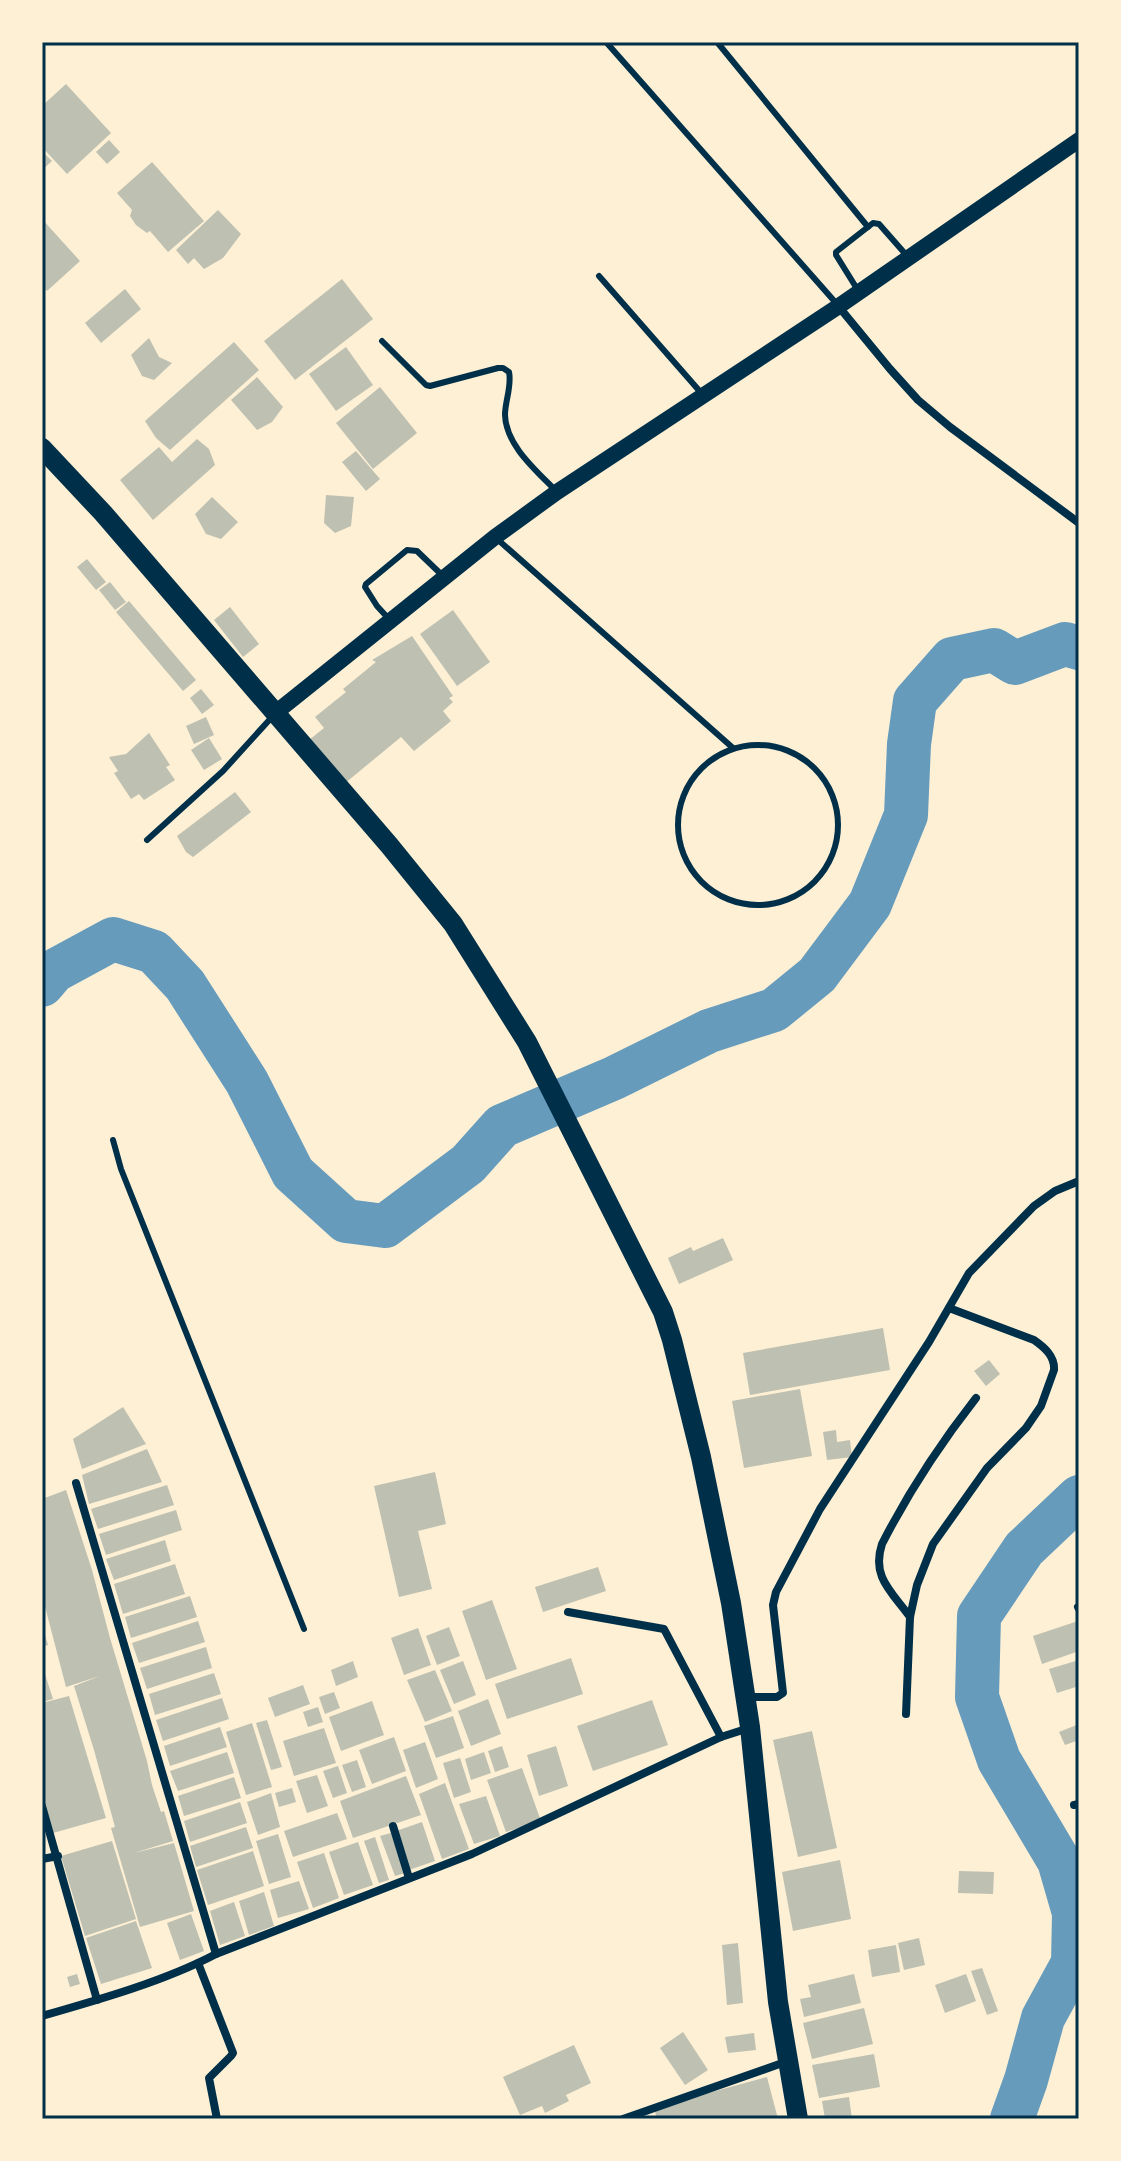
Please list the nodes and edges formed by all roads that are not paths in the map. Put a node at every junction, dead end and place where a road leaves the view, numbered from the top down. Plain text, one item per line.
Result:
1 (606, 42) edge
2 (717, 42) edge
3 (1079, 140) edge
4 (868, 227) junction
5 (908, 258) junction
6 (599, 276) dead end
7 (859, 292) junction
8 (839, 306) junction
9 (382, 341) dead end
10 (703, 395) junction
11 (42, 448) edge
12 (557, 492) junction
13 (1079, 523) edge
14 (495, 537) junction
15 (445, 578) junction
16 (391, 621) junction
17 (274, 714) junction
18 (733, 748) junction
19 (147, 840) dead end
20 (113, 1140) dead end
21 (1078, 1184) edge
22 (949, 1308) junction
23 (976, 1398) dead end
24 (76, 1483) dead end
25 (568, 1612) dead end
26 (910, 1617) junction
27 (304, 1629) dead end
28 (745, 1697) junction
29 (906, 1714) dead end
30 (750, 1727) junction
31 (721, 1737) junction
32 (42, 1806) edge
33 (393, 1826) dead end
34 (58, 1856) junction
35 (42, 1859) edge
36 (409, 1878) junction
37 (216, 1954) junction
38 (198, 1963) junction
39 (97, 2000) junction
40 (42, 2016) edge
41 (788, 2061) junction
42 (217, 2119) edge
43 (623, 2119) edge
44 (798, 2119) edge

1 - 8 lane
2 - 4 lane
3 - 5 main road
4 - 5 lane
4 - 7 lane
5 - 7 main road
6 - 10 lane
7 - 8 main road
8 - 10 main road
8 - 13 street
9 - 12 lane
10 - 12 main road
11 - 17 main road
12 - 14 main road
14 - 15 main road
14 - 18 lane
15 - 16 main road
15 - 16 lane
16 - 17 main road
17 - 19 lane
17 - 28 main road
18 - 18 lane
20 - 27 lane
21 - 22 street
22 - 26 street
22 - 28 street
23 - 26 street
24 - 37 street
25 - 31 street
26 - 29 street
28 - 30 main road
30 - 31 street
30 - 41 main road
31 - 36 street
32 - 34 street
33 - 36 street
34 - 35 street
34 - 39 street
36 - 37 street
37 - 38 street
38 - 39 street
38 - 42 street
39 - 40 street
41 - 43 street
41 - 44 main road

